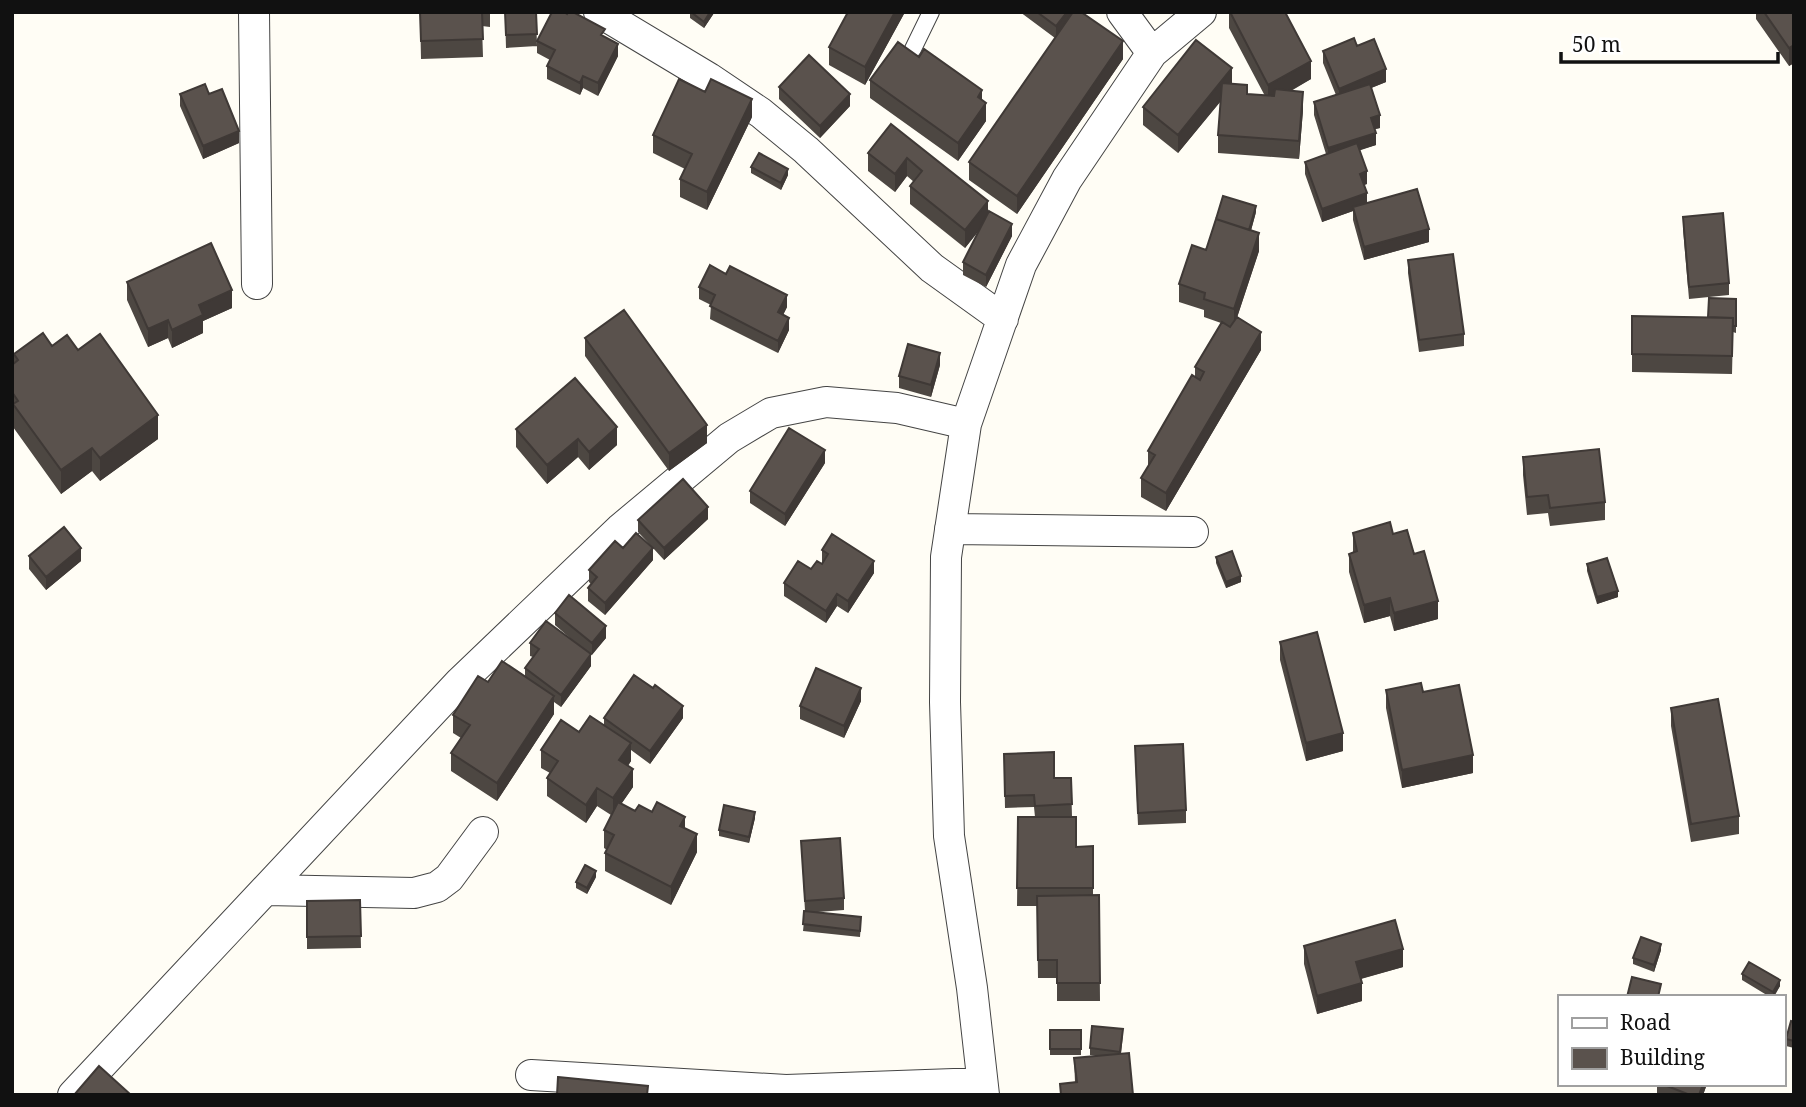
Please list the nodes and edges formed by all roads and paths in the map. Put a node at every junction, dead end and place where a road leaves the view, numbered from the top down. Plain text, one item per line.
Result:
1 (254, 12) edge
2 (599, 12) edge
3 (931, 12) edge
4 (1122, 12) edge
5 (1200, 12) edge
6 (913, 48) dead end
7 (1152, 53) junction
8 (257, 284) dead end
9 (1003, 319) junction
10 (967, 424) junction
11 (950, 529) junction
12 (1193, 532) dead end
13 (483, 832) dead end
14 (265, 890) junction
15 (531, 1074) dead end
16 (983, 1089) edge
17 (815, 1092) edge
18 (73, 1095) edge

1 - 8 street
2 - 9 street
3 - 6 lane
4 - 7 street
5 - 7 street
7 - 9 street
9 - 10 street
10 - 11 street
10 - 14 street
11 - 12 street
11 - 16 street
13 - 14 street
14 - 18 street
15 - 17 street
16 - 17 street

